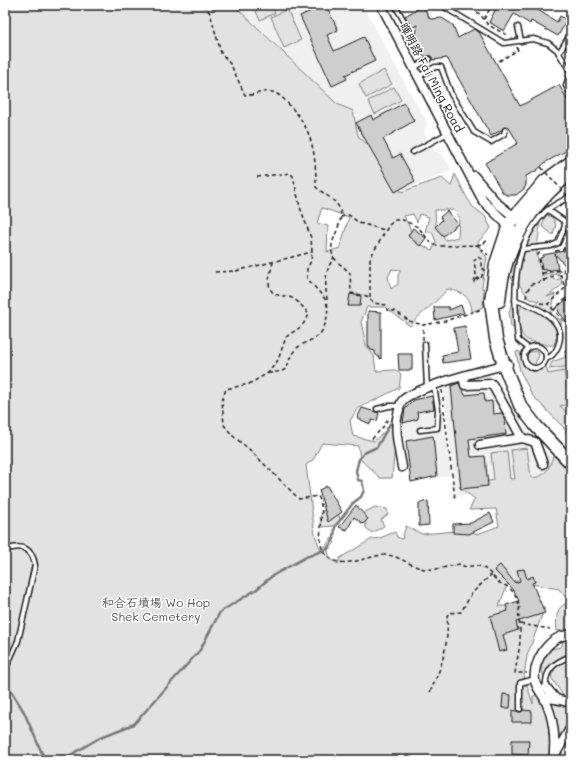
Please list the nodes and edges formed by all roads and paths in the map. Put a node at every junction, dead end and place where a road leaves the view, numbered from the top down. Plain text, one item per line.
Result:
1 (203, 5) edge
2 (381, 5) edge
3 (395, 5) edge
4 (440, 5) edge
5 (492, 5) edge
6 (484, 20) dead end
7 (518, 27) dead end
8 (571, 33) edge
9 (413, 37) dead end
10 (521, 41) junction
11 (559, 53) junction
12 (429, 59) dead end
13 (414, 68) junction
14 (571, 72) edge
15 (571, 76) edge
16 (418, 77) junction
17 (571, 94) edge
18 (505, 130) dead end
19 (448, 132) junction
20 (413, 152) dead end
21 (571, 162) edge
22 (541, 166) dead end
23 (571, 174) edge
24 (257, 178) dead end
25 (571, 196) edge
26 (571, 200) edge
27 (548, 210) junction
28 (341, 217) junction
29 (516, 225) junction
30 (385, 231) junction
31 (489, 239) dead end
32 (477, 245) junction
33 (523, 249) junction
34 (312, 252) junction
35 (490, 256) dead end
36 (334, 257) junction
37 (273, 262) junction
38 (566, 269) junction
39 (215, 272) dead end
40 (571, 274) edge
41 (561, 276) junction
42 (474, 277) joint
43 (544, 282) junction
44 (571, 296) edge
45 (568, 298) junction
46 (371, 299) junction
47 (515, 300) junction
48 (571, 301) edge
49 (530, 302) dead end
50 (536, 303) dead end
51 (548, 304) junction
52 (328, 308) junction
53 (485, 308) dead end
54 (554, 310) junction
55 (423, 325) junction
56 (571, 329) edge
57 (571, 336) edge
58 (424, 344) joint
59 (528, 348) junction
60 (571, 357) edge
61 (546, 359) junction
62 (506, 364) junction
63 (268, 373) junction
64 (463, 377) junction
65 (430, 387) junction
66 (442, 390) dead end
67 (400, 406) junction
68 (377, 409) dead end
69 (420, 430) dead end
70 (522, 438) junction
71 (480, 445) dead end
72 (571, 463) edge
73 (543, 464) dead end
74 (402, 467) dead end
75 (455, 499) dead end
76 (5, 550) edge
77 (492, 574) junction
78 (520, 624) junction
79 (550, 629) dead end
80 (571, 635) edge
81 (571, 656) edge
82 (5, 670) edge
83 (527, 672) dead end
84 (535, 679) junction
85 (430, 692) dead end
86 (545, 694) junction
87 (571, 703) edge
88 (520, 709) dead end
89 (571, 727) edge
90 (553, 759) edge

1 - 28 path
2 - 13 street, 暉明路 Fai Ming Road
3 - 9 lane
4 - 10 lane
5 - 6 path
7 - 10 lane
8 - 11 lane
10 - 11 lane
11 - 14 lane
12 - 13 lane
13 - 16 street, 暉明路 Fai Ming Road
15 - 17 lane
16 - 18 lane
16 - 19 street, 暉明路 Fai Ming Road
19 - 20 lane
19 - 29 street, 暉明路 Fai Ming Road
21 - 29 street
22 - 26 path, bridge
23 - 29 street
24 - 34 path
25 - 27 lane
27 - 33 lane
27 - 33 lane
28 - 30 path
28 - 36 path
29 - 62 street
30 - 32 path
30 - 46 path
31 - 32 path
32 - 35 path
33 - 47 lane
34 - 37 path
34 - 52 path
36 - 46 path
36 - 52 path
37 - 39 path
37 - 63 path
38 - 40 path
38 - 41 path
38 - 43 path
41 - 43 path
41 - 51 path
42 - 42 path
43 - 49 path
44 - 45 path
45 - 48 path
45 - 54 path
46 - 55 path
47 - 59 lane
47 - 61 lane
50 - 51 path
51 - 54 path
52 - 63 path
53 - 55 path
54 - 56 path
55 - 58 path
57 - 60 path
58 - 65 lane
59 - 61 lane
59 - 61 lane
62 - 64 street
62 - 72 street
63 - 77 path
64 - 65 street
64 - 70 street
65 - 67 street
65 - 69 lane
66 - 75 path
67 - 68 lane
67 - 74 street
70 - 71 street
70 - 73 street
76 - 82 lane
77 - 78 path
77 - 85 path
78 - 79 path
78 - 83 path
80 - 84 street
81 - 86 lane
84 - 86 street
84 - 88 lane
86 - 87 street
86 - 90 street
89 - 90 street

